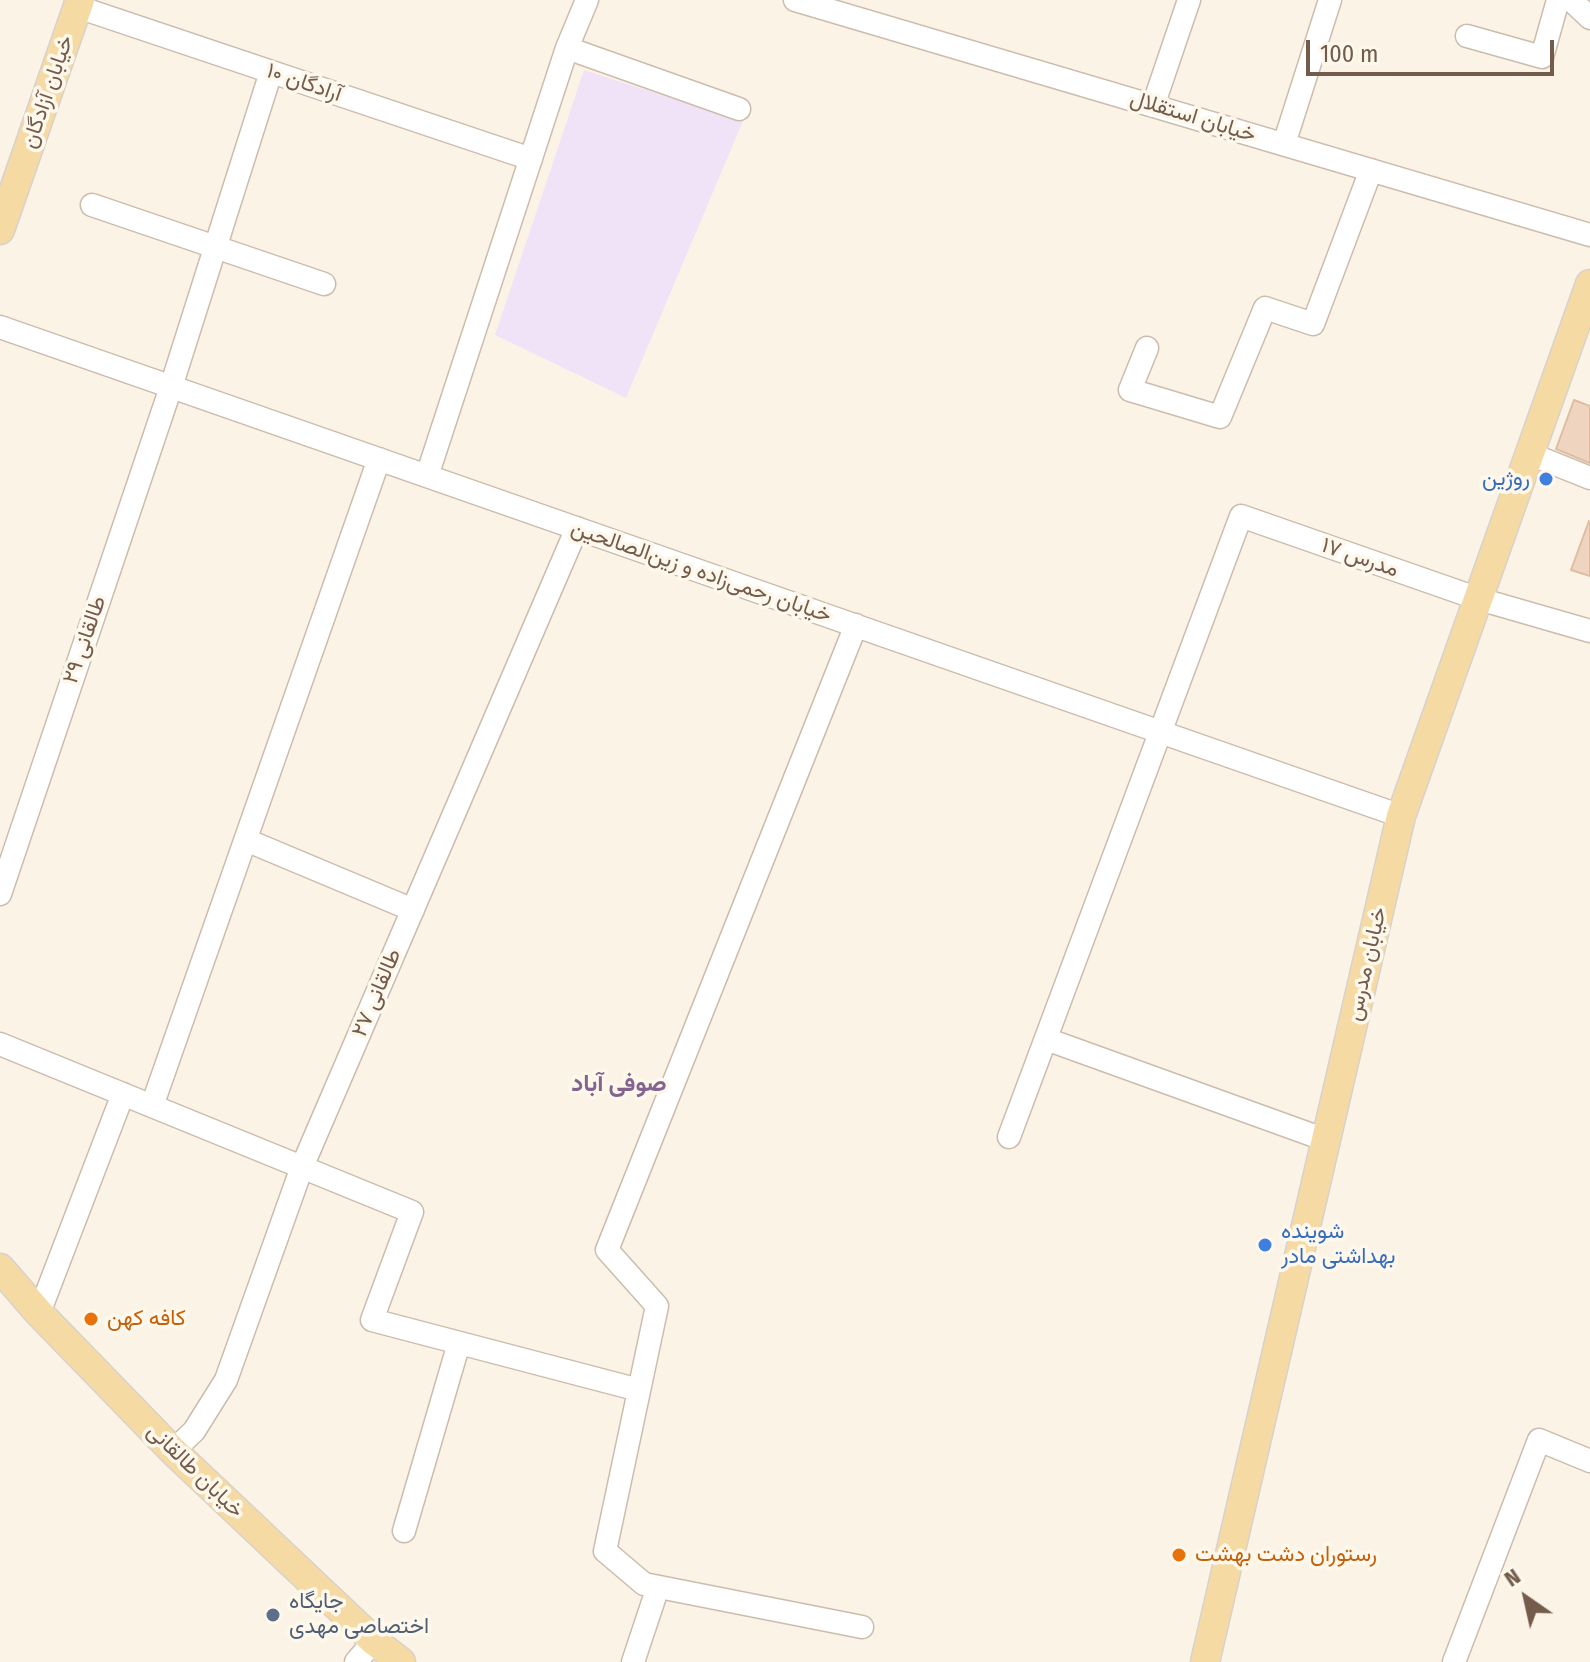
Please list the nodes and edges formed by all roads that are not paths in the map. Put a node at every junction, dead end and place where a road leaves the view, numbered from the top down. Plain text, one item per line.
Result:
1 (587, 0) edge
2 (795, 0) edge
3 (1189, 0) edge
4 (1330, 0) edge
5 (1558, 0) edge
6 (1571, 0) edge
7 (79, 3) edge
8 (1590, 18) edge
9 (1467, 36) dead end
10 (567, 48) junction
11 (271, 72) junction
12 (1153, 106) junction
13 (739, 109) dead end
14 (1284, 144) junction
15 (531, 159) junction
16 (1371, 170) junction
17 (92, 205) dead end
18 (0, 230) edge
19 (1590, 235) edge
20 (215, 247) junction
21 (324, 284) dead end
22 (1590, 284) edge
23 (0, 327) edge
24 (1147, 348) dead end
25 (171, 387) junction
26 (1530, 454) junction
27 (379, 459) junction
28 (427, 476) junction
29 (1590, 478) edge
30 (577, 528) junction
31 (1479, 599) junction
32 (856, 625) junction
33 (1590, 631) edge
34 (1161, 732) junction
35 (1401, 816) junction
36 (246, 840) junction
37 (0, 894) edge
38 (413, 910) junction
39 (1046, 1039) junction
40 (0, 1044) edge
41 (123, 1094) junction
42 (152, 1106) junction
43 (1009, 1137) dead end
44 (1326, 1140) junction
45 (302, 1167) junction
46 (0, 1268) edge
47 (39, 1313) junction
48 (459, 1343) junction
49 (639, 1390) junction
50 (173, 1451) junction
51 (1590, 1461) edge
52 (404, 1531) dead end
53 (658, 1587) junction
54 (862, 1627) dead end
55 (365, 1652) edge
56 (401, 1662) edge
57 (633, 1662) edge
58 (1205, 1662) edge
59 (1454, 1662) edge

1 - 10 street
2 - 12 street, خیابان استقلال
3 - 12 street
4 - 14 street
5 - 9 street
6 - 8 street
7 - 11 street, آرادگان ۱۰
7 - 18 main road, خیابان آزادگان
10 - 13 street
10 - 15 street
11 - 15 street, آرادگان ۱۰
11 - 20 street, طالقانی ۲۹
12 - 14 street, خیابان استقلال
14 - 16 street, خیابان استقلال
15 - 28 street
16 - 19 street, خیابان استقلال
16 - 24 street
17 - 20 street
20 - 21 street
20 - 25 street, طالقانی ۲۹
22 - 26 main road, خیابان مدرس
23 - 25 street, خیابان رحمی‌زاده و زین‌الصالحین
25 - 27 street, خیابان رحمی‌زاده و زین‌الصالحین
25 - 37 street, طالقانی ۲۹
26 - 29 street
26 - 31 main road, خیابان مدرس
27 - 28 street, خیابان رحمی‌زاده و زین‌الصالحین
27 - 36 street
28 - 30 street, خیابان رحمی‌زاده و زین‌الصالحین
30 - 32 street, خیابان رحمی‌زاده و زین‌الصالحین
30 - 38 street, طالقانی ۲۷
31 - 33 street, مدرس ۱۷
31 - 34 street, مدرس ۱۷
31 - 35 main road, خیابان مدرس
32 - 34 street, خیابان رحمی‌زاده و زین‌الصالحین
32 - 49 street
34 - 35 street, خیابان رحمی‌زاده و زین‌الصالحین
34 - 39 street
35 - 44 main road, خیابان مدرس
36 - 38 street
36 - 42 street
38 - 45 street, طالقانی ۲۷
39 - 43 street
39 - 44 street
40 - 41 street
41 - 42 street
41 - 47 street
42 - 45 street
44 - 58 main road, خیابان مدرس
45 - 48 street
45 - 50 street, طالقانی ۲۷
46 - 47 main road, خیابان طالقانی
47 - 50 main road, خیابان طالقانی
48 - 49 street
48 - 52 street
49 - 53 street
50 - 55 main road, خیابان طالقانی
51 - 59 street
53 - 54 street
53 - 57 street
55 - 56 main road, خیابان طالقانی

